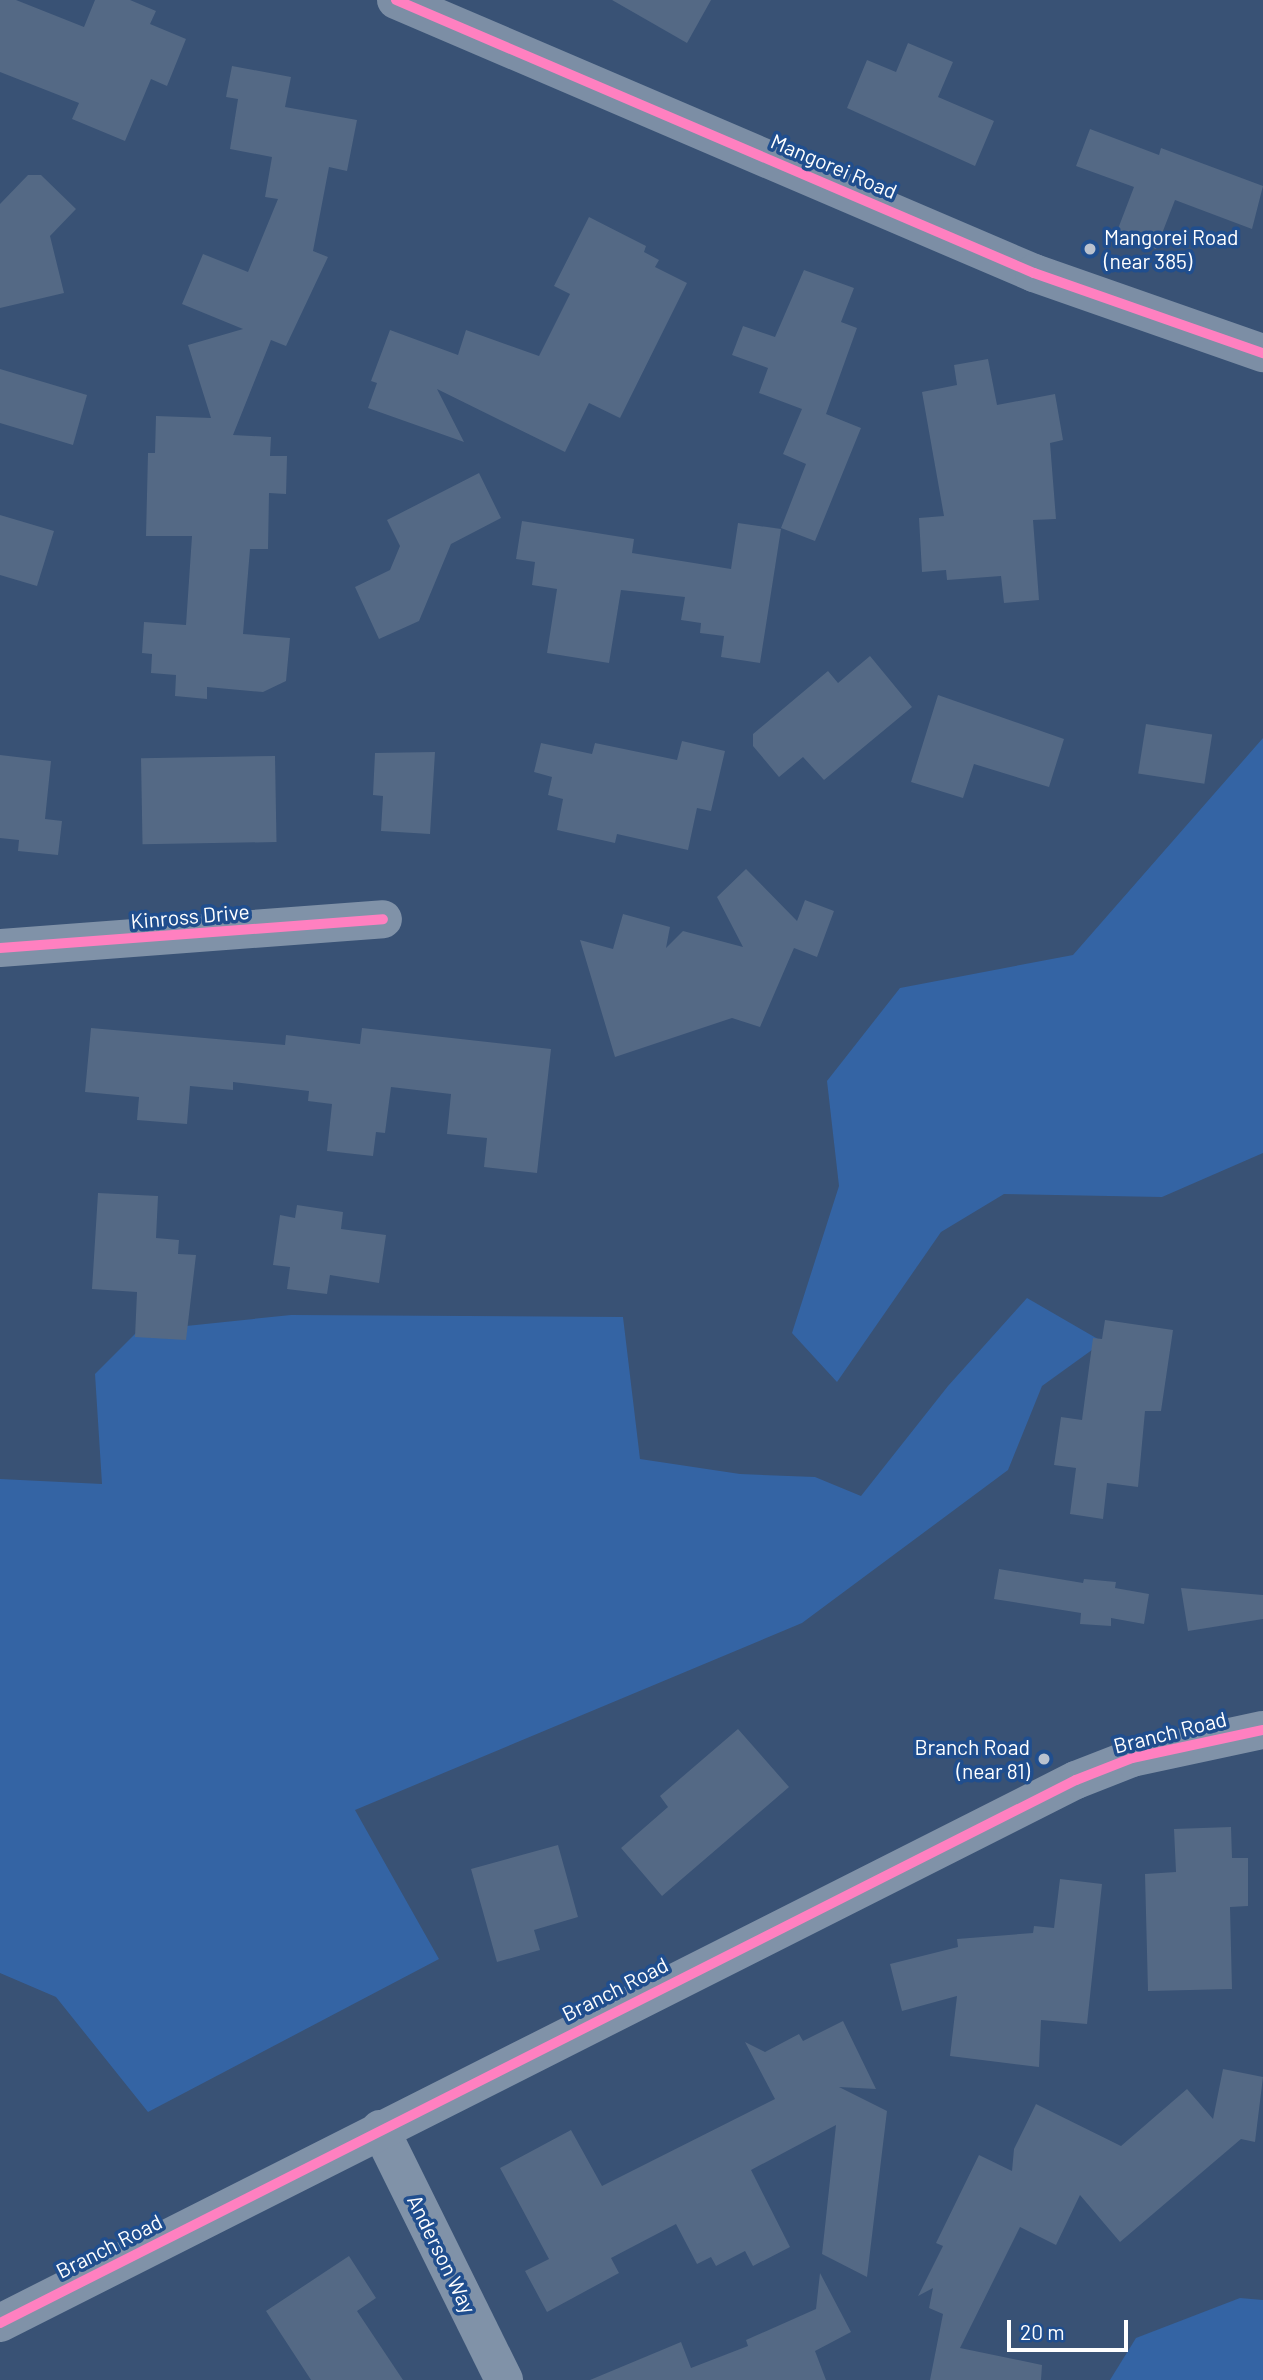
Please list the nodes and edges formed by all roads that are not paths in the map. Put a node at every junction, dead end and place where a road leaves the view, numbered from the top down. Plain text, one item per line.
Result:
1 (396, 0) edge
2 (1263, 353) edge
3 (383, 919) dead end
4 (0, 948) edge
5 (1263, 1730) edge
6 (380, 2129) junction
7 (0, 2323) edge
8 (504, 2380) edge

1 - 2 street, Mangorei Road
3 - 4 street, Kinross Drive
5 - 6 street, Branch Road
6 - 7 street, Branch Road
6 - 8 street, Anderson Way

